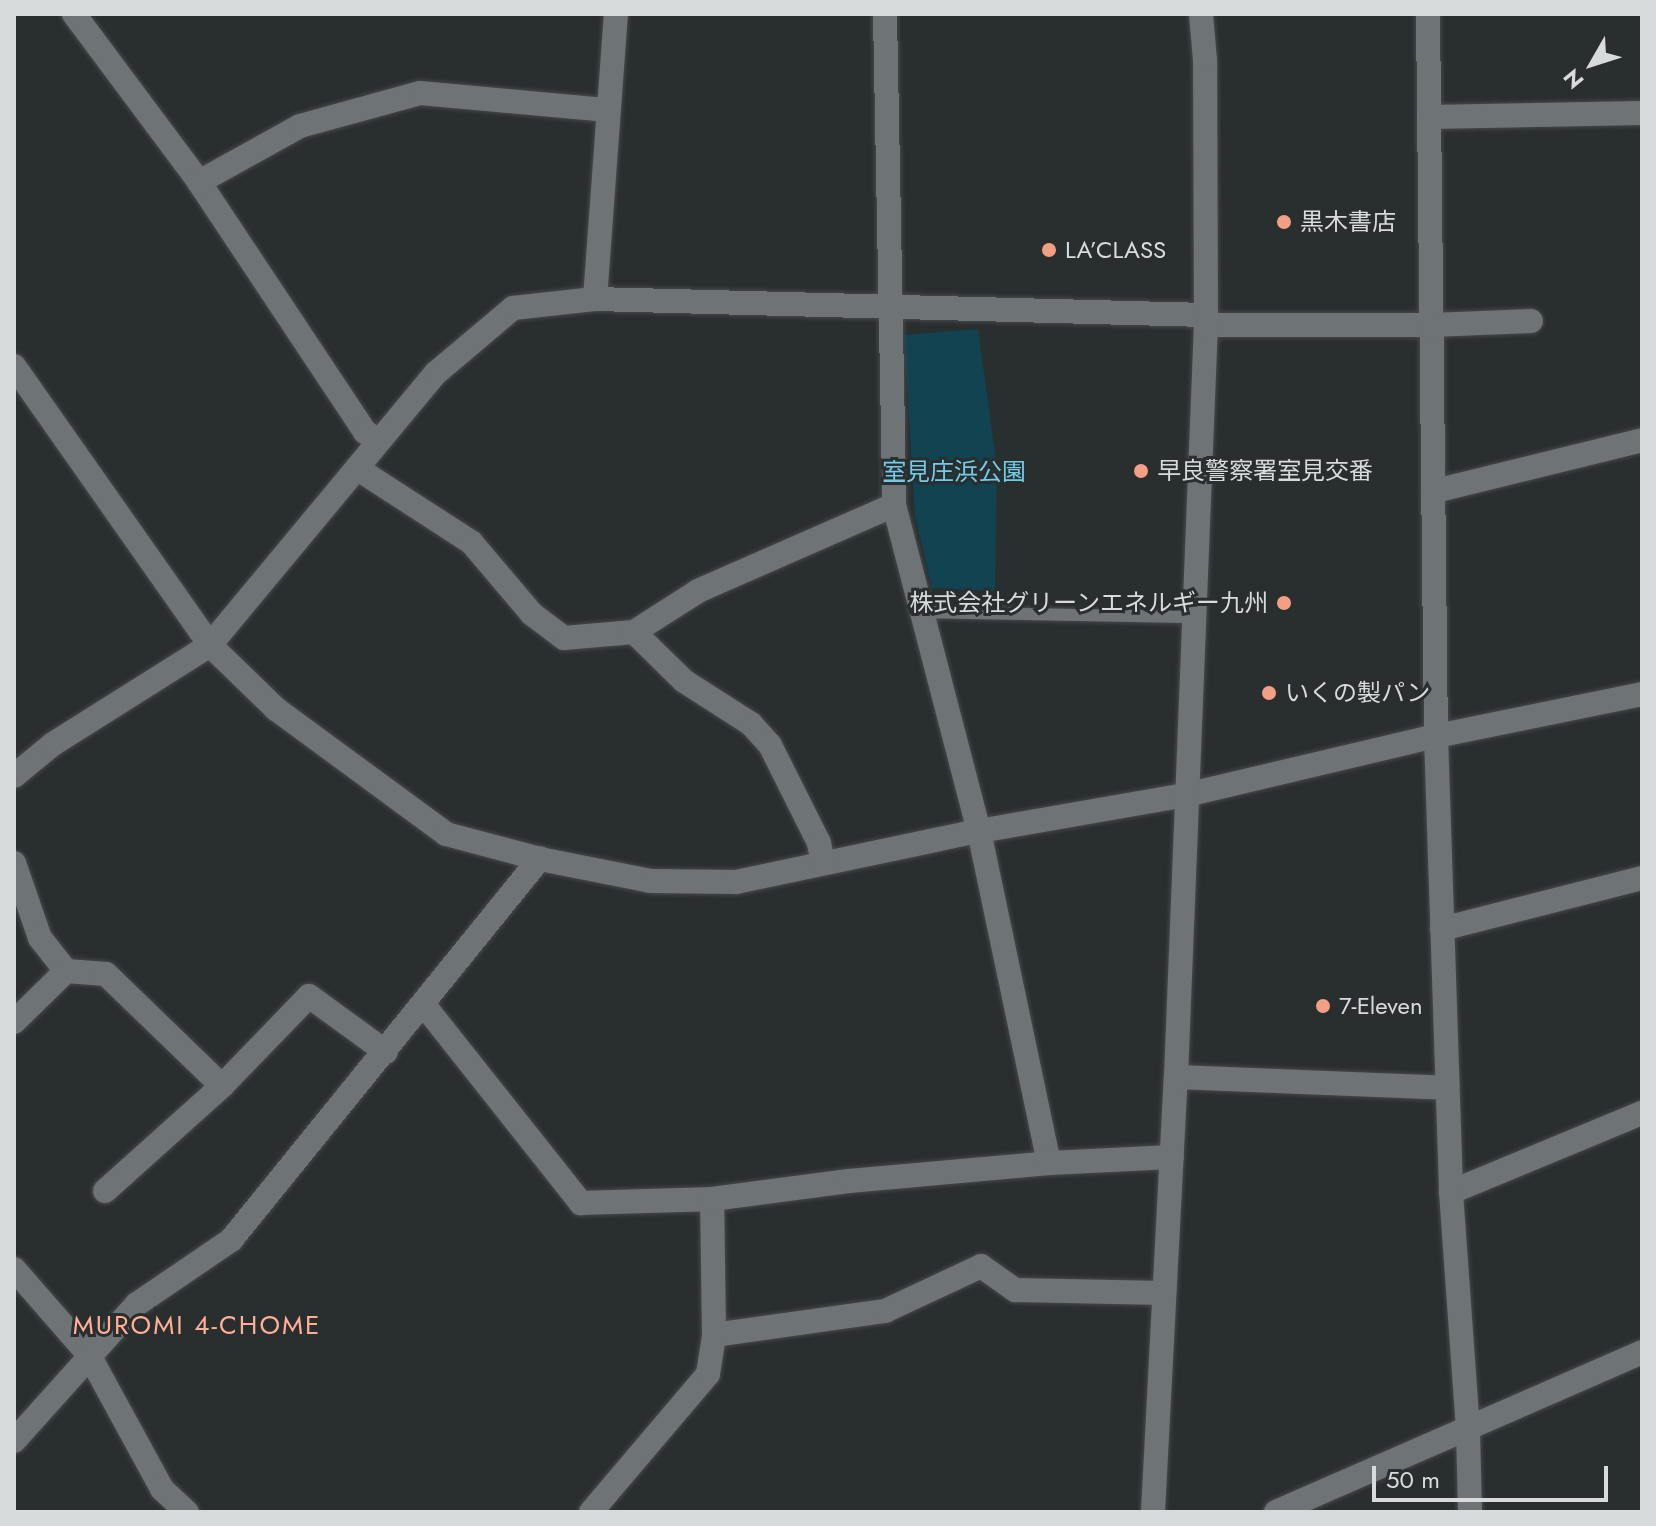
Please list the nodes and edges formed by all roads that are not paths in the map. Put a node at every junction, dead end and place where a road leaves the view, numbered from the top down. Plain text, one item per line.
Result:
1 (74, 14) edge
2 (616, 14) edge
3 (885, 14) edge
4 (1201, 14) edge
5 (1428, 14) edge
6 (608, 110) junction
7 (1642, 113) edge
8 (1429, 117) junction
9 (199, 182) junction
10 (595, 299) junction
11 (890, 307) junction
12 (1206, 320) junction
13 (1531, 321) dead end
14 (1432, 325) junction
15 (14, 366) edge
16 (378, 440) junction
17 (1642, 440) edge
18 (358, 469) junction
19 (1435, 491) junction
20 (894, 505) junction
21 (922, 612) junction
22 (1194, 617) junction
23 (634, 632) junction
24 (210, 645) junction
25 (1642, 694) edge
26 (1436, 736) junction
27 (14, 776) edge
28 (1186, 795) junction
29 (979, 831) junction
30 (540, 859) junction
31 (14, 863) edge
32 (823, 863) junction
33 (1642, 878) edge
34 (1442, 929) junction
35 (66, 971) junction
36 (424, 1005) junction
37 (14, 1022) edge
38 (386, 1052) junction
39 (1176, 1077) junction
40 (222, 1086) junction
41 (1446, 1088) junction
42 (1642, 1113) edge
43 (1172, 1157) junction
44 (1049, 1163) junction
45 (105, 1191) dead end
46 (1451, 1192) junction
47 (712, 1199) junction
48 (14, 1269) edge
49 (1164, 1293) junction
50 (714, 1335) junction
51 (1642, 1352) edge
52 (89, 1355) junction
53 (1468, 1430) junction
54 (14, 1441) edge
55 (187, 1512) edge
56 (591, 1512) edge
57 (1153, 1512) edge
58 (1276, 1512) edge
59 (1470, 1512) edge

1 - 9 street
2 - 6 street
3 - 11 street
4 - 12 street
5 - 8 street
6 - 9 street
6 - 10 street
7 - 8 street
8 - 14 street
9 - 16 street
10 - 11 street
10 - 16 street
11 - 12 street
11 - 20 street
12 - 14 street
12 - 22 street
13 - 14 street
14 - 19 street
15 - 24 street
16 - 18 street
17 - 19 street
18 - 23 street
18 - 24 street
19 - 26 street
20 - 21 street
20 - 23 street
21 - 22 lane
21 - 29 street
22 - 28 street
23 - 32 street
24 - 27 street
24 - 30 street
25 - 26 street
26 - 28 street
26 - 34 street
28 - 29 street
28 - 39 street
29 - 32 street
29 - 44 street
30 - 32 street
30 - 36 street
31 - 35 street
33 - 34 street
34 - 41 street
35 - 37 street
35 - 40 street
36 - 38 street
36 - 47 street
38 - 40 street
38 - 52 street
39 - 41 street
39 - 43 street
40 - 45 street
41 - 46 street
42 - 46 street
43 - 44 street
43 - 49 street
44 - 47 street
46 - 53 street
47 - 50 street
48 - 52 street
49 - 50 street
49 - 57 street
50 - 56 street
51 - 53 street
52 - 54 street
52 - 55 street
53 - 58 street
53 - 59 street

